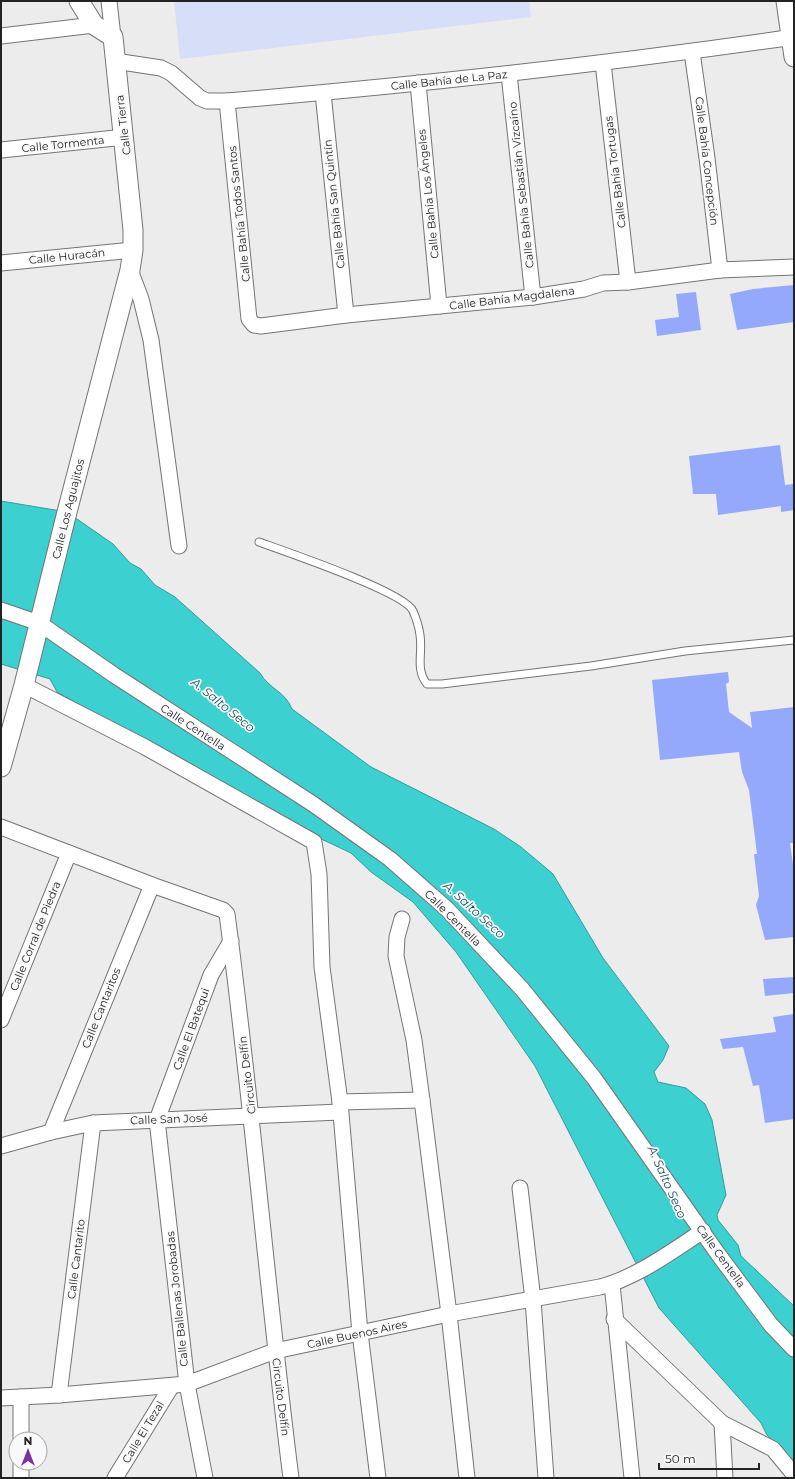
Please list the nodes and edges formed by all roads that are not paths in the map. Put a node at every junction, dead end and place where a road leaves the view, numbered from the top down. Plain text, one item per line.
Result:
1 (79, 1) edge
2 (109, 1) edge
3 (786, 1) edge
4 (94, 25) junction
5 (1, 36) edge
6 (113, 38) junction
7 (793, 38) edge
8 (692, 52) junction
9 (794, 58) edge
10 (115, 61) junction
11 (603, 63) junction
12 (509, 74) junction
13 (418, 83) junction
14 (323, 93) junction
15 (227, 101) junction
16 (125, 137) junction
17 (1, 150) edge
18 (134, 250) junction
19 (1, 263) edge
20 (794, 267) edge
21 (130, 270) junction
22 (720, 270) junction
23 (628, 282) junction
24 (532, 297) junction
25 (439, 306) junction
26 (346, 315) junction
27 (254, 324) joint
28 (258, 542) dead end
29 (179, 546) dead end
30 (1, 610) edge
31 (39, 623) junction
32 (794, 640) edge
33 (24, 686) junction
34 (1, 767) edge
35 (1, 827) edge
36 (69, 853) junction
37 (152, 885) junction
38 (402, 918) dead end
39 (231, 940) junction
40 (1, 1020) edge
41 (422, 1100) junction
42 (340, 1107) junction
43 (252, 1116) junction
44 (157, 1120) junction
45 (93, 1123) junction
46 (51, 1132) junction
47 (1, 1146) edge
48 (520, 1188) dead end
49 (703, 1231) junction
50 (612, 1284) junction
51 (533, 1300) junction
52 (449, 1314) junction
53 (614, 1319) junction
54 (360, 1333) junction
55 (794, 1349) edge
56 (275, 1351) junction
57 (187, 1384) junction
58 (171, 1387) junction
59 (59, 1395) junction
60 (21, 1397) junction
61 (1, 1398) edge
62 (722, 1423) junction
63 (21, 1431) edge
64 (792, 1472) dead end
65 (115, 1478) edge
66 (205, 1478) edge
67 (291, 1478) edge
68 (378, 1478) edge
69 (467, 1478) edge
70 (546, 1478) edge
71 (632, 1478) edge
72 (725, 1478) edge

1 - 4 street
2 - 6 street, Calle Tierra
3 - 7 street
4 - 5 street
4 - 6 street
6 - 10 street, Calle Tierra
7 - 8 street, Calle Bahía de La Paz
7 - 9 street
8 - 11 street, Calle Bahía de La Paz
8 - 22 street, Calle Bahía Concepción
10 - 15 street, Calle Bahía de La Paz
10 - 16 street, Calle Tierra
11 - 12 street, Calle Bahía de La Paz
11 - 23 street, Calle Bahía Tortugas
12 - 13 street, Calle Bahía de La Paz
12 - 24 street, Calle Bahía Sebastián Vizcaíno
13 - 14 street, Calle Bahía de La Paz
13 - 25 street, Calle Bahía Los Ángeles
14 - 15 street, Calle Bahía de La Paz
14 - 26 street, Calle Bahía San Quintín
15 - 27 street, Calle Bahía Todos Santos
16 - 17 street, Calle Tormenta
16 - 18 street, Calle Tierra
18 - 19 street, Calle Huracán
18 - 21 street, Calle Los Aguajitos
20 - 22 street, Calle Bahía Magdalena
21 - 29 street
21 - 31 street, Calle Los Aguajitos
22 - 23 street, Calle Bahía Magdalena
23 - 24 street, Calle Bahía Magdalena
24 - 25 street, Calle Bahía Magdalena
25 - 26 street, Calle Bahía Magdalena
26 - 27 street, Calle Bahía Magdalena
28 - 32 lane
30 - 31 street, Calle Centella
31 - 33 street, Calle Los Aguajitos
31 - 49 street, Calle Centella
33 - 34 street, Calle Los Aguajitos
33 - 42 street
35 - 36 street, Circuito Delfín
36 - 37 street, Circuito Delfín
36 - 40 street, Calle Corral de Piedra
37 - 39 street, Circuito Delfín
37 - 46 street, Calle Cantaritos
38 - 41 street
39 - 43 street, Circuito Delfín
39 - 44 street, Calle El Batequi
41 - 42 street, Calle San José
41 - 52 street
42 - 43 street, Calle San José
42 - 54 street
43 - 44 street, Calle San José
43 - 56 street, Circuito Delfín
44 - 45 street, Calle San José
44 - 57 street, Calle Ballenas Jorobadas
45 - 46 street, Calle San José
45 - 59 street, Calle Cantarito
46 - 47 street, Calle San José
48 - 51 street
49 - 50 street, Calle Buenos Aires
49 - 55 street, Calle Centella
50 - 51 street, Calle Buenos Aires
50 - 53 street
51 - 52 street, Calle Buenos Aires
51 - 70 street
52 - 54 street, Calle Buenos Aires
52 - 69 street
53 - 62 street
53 - 71 street
54 - 56 street, Calle Buenos Aires
54 - 68 street
56 - 57 street, Calle Buenos Aires
56 - 67 street, Circuito Delfín
57 - 58 street, Calle Buenos Aires
57 - 66 street, Calle Ballenas Jorobadas
58 - 59 street, Calle Buenos Aires
58 - 65 street, Calle El Tezal
59 - 60 street, Calle Buenos Aires
60 - 61 street, Calle Buenos Aires
60 - 63 street
62 - 64 street
62 - 72 street

